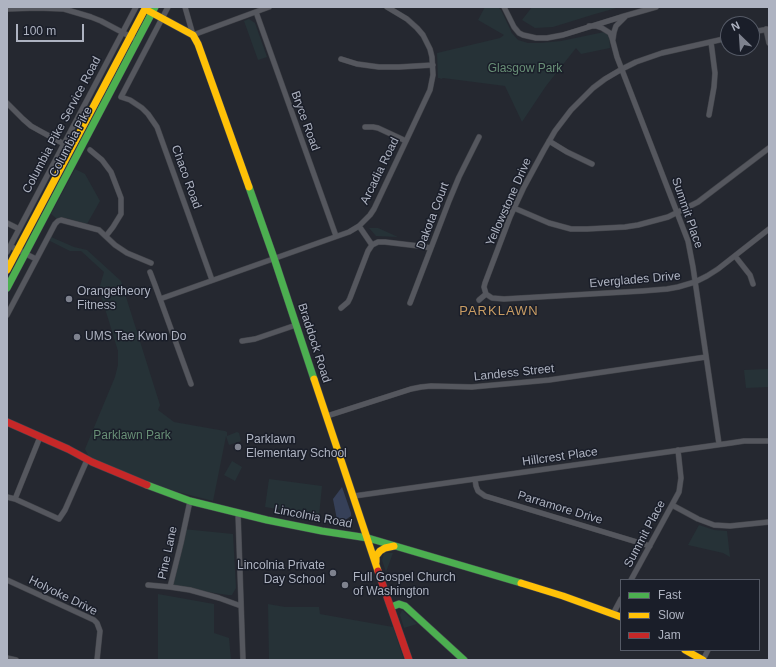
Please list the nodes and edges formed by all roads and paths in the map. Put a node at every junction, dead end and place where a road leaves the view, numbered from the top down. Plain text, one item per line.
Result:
1 (136, 7) edge
2 (168, 7) edge
3 (185, 7) edge
4 (269, 7) edge
5 (387, 7) edge
6 (504, 7) edge
7 (656, 7) edge
8 (7, 9) edge
9 (149, 9) edge
10 (256, 12) junction
11 (632, 14) junction
12 (162, 18) junction
13 (589, 26) junction
14 (767, 29) edge
15 (122, 32) junction
16 (193, 35) junction
17 (134, 39) junction
18 (720, 40) edge
19 (614, 42) junction
20 (711, 42) junction
21 (769, 43) edge
22 (341, 58) dead end
23 (433, 65) junction
24 (622, 69) junction
25 (7, 103) edge
26 (709, 115) dead end
27 (365, 127) dead end
28 (479, 137) dead end
29 (406, 141) junction
30 (549, 141) junction
31 (64, 144) junction
32 (769, 148) edge
33 (90, 150) dead end
34 (592, 164) dead end
35 (514, 208) junction
36 (678, 213) junction
37 (7, 223) edge
38 (359, 226) junction
39 (19, 229) junction
40 (769, 229) edge
41 (106, 236) junction
42 (336, 236) junction
43 (372, 245) junction
44 (10, 246) junction
45 (431, 248) junction
46 (18, 250) junction
47 (7, 252) edge
48 (25, 254) junction
49 (735, 256) junction
50 (274, 258) junction
51 (36, 259) junction
52 (151, 263) dead end
53 (7, 270) edge
54 (150, 272) dead end
55 (212, 280) junction
56 (695, 282) junction
57 (753, 284) dead end
58 (7, 288) edge
59 (486, 294) junction
60 (160, 299) junction
61 (479, 300) dead end
62 (410, 303) dead end
63 (341, 308) dead end
64 (7, 315) edge
65 (296, 325) junction
66 (242, 341) dead end
67 (706, 358) junction
68 (191, 384) dead end
69 (327, 416) junction
70 (7, 422) edge
71 (40, 437) junction
72 (769, 442) edge
73 (719, 444) junction
74 (678, 450) junction
75 (87, 460) junction
76 (475, 479) junction
77 (354, 496) junction
78 (7, 497) edge
79 (15, 500) junction
80 (190, 500) junction
81 (672, 505) junction
82 (238, 513) junction
83 (769, 522) edge
84 (368, 538) junction
85 (394, 546) junction
86 (650, 546) junction
87 (377, 568) junction
88 (632, 579) edge
89 (7, 580) edge
90 (148, 585) dead end
91 (170, 587) junction
92 (620, 601) edge
93 (241, 606) junction
94 (390, 607) junction
95 (613, 614) junction
96 (620, 617) edge
97 (687, 651) edge
98 (708, 651) edge
99 (7, 658) edge
100 (16, 660) edge
101 (97, 660) edge
102 (243, 660) edge
103 (409, 660) edge
104 (464, 660) edge
105 (703, 660) edge

1 - 15 street, Columbia Pike Service Road
2 - 12 street
3 - 16 street, Braddock Road
4 - 10 street
5 - 23 street, Arcadia Road
6 - 13 street
7 - 11 street
8 - 15 street
9 - 12 main road
9 - 17 main road, Columbia Pike
10 - 16 street
10 - 42 street, Bryce Road
11 - 13 street
11 - 19 street
12 - 16 main road
12 - 55 street, Chaco Road
13 - 19 street, Summit Place
14 - 21 street
15 - 17 street
15 - 31 street, Columbia Pike Service Road
16 - 50 main road, Braddock Road
17 - 46 main road, Columbia Pike
17 - 48 main road, Columbia Pike
18 - 20 street, Yellowstone Drive
19 - 24 street, Summit Place
20 - 24 street, Yellowstone Drive
20 - 26 street
22 - 23 street
23 - 29 street, Arcadia Road
24 - 30 street, Yellowstone Drive
24 - 36 street, Summit Place
25 - 31 street
27 - 29 street
28 - 45 street, Dakota Court
29 - 38 street, Arcadia Road
30 - 34 street
30 - 35 street, Yellowstone Drive
31 - 39 street, Columbia Pike Service Road
32 - 36 street
33 - 41 street
35 - 36 street
35 - 59 street, Yellowstone Drive
36 - 56 street, Summit Place
37 - 39 street
38 - 42 street, Arcadia Road
38 - 43 street
39 - 44 street, Columbia Pike Service Road
40 - 49 street, Everglades Drive
41 - 51 street
41 - 52 street
42 - 50 street, Arcadia Road
43 - 45 street
43 - 63 street
44 - 46 street
44 - 47 street, Columbia Pike Service Road
45 - 62 street, Dakota Court
46 - 48 street
46 - 53 main road, Columbia Pike
48 - 51 street
48 - 58 main road, Columbia Pike
49 - 56 street, Everglades Drive
49 - 57 street
50 - 55 street, Arcadia Road
50 - 65 main road, Braddock Road
51 - 64 street
54 - 60 street
55 - 60 street, Arcadia Road
56 - 59 street, Everglades Drive
56 - 67 street, Summit Place
59 - 61 street
60 - 68 street
65 - 66 street
65 - 69 main road, Braddock Road
67 - 69 street, Landess Street
67 - 73 street, Summit Place
69 - 77 main road, Braddock Road
70 - 71 main road, Lincolnia Road
71 - 75 main road, Lincolnia Road
71 - 79 street
72 - 73 street, Hillcrest Place
73 - 74 street, Hillcrest Place
74 - 76 street, Hillcrest Place
74 - 81 street, Summit Place
75 - 79 street
75 - 80 main road, Lincolnia Road
76 - 77 street, Hillcrest Place
76 - 86 street, Parramore Drive
77 - 84 main road, Braddock Road
78 - 79 street
80 - 82 main road, Lincolnia Road
80 - 91 street, Pine Lane
81 - 83 street
81 - 86 street, Summit Place
82 - 84 main road, Lincolnia Road
82 - 93 street
84 - 85 main road, Lincolnia Road
84 - 87 main road, Braddock Road
85 - 87 main road
85 - 95 main road, Lincolnia Road
86 - 88 street, Summit Place
87 - 94 main road, Braddock Road
89 - 101 street, Holyoke Drive
90 - 91 street
91 - 93 street, Pine Lane
92 - 95 street
93 - 102 street
94 - 103 main road, Braddock Road
94 - 104 main road
95 - 96 main road, Lincolnia Road
97 - 105 main road
98 - 105 street
99 - 100 street

